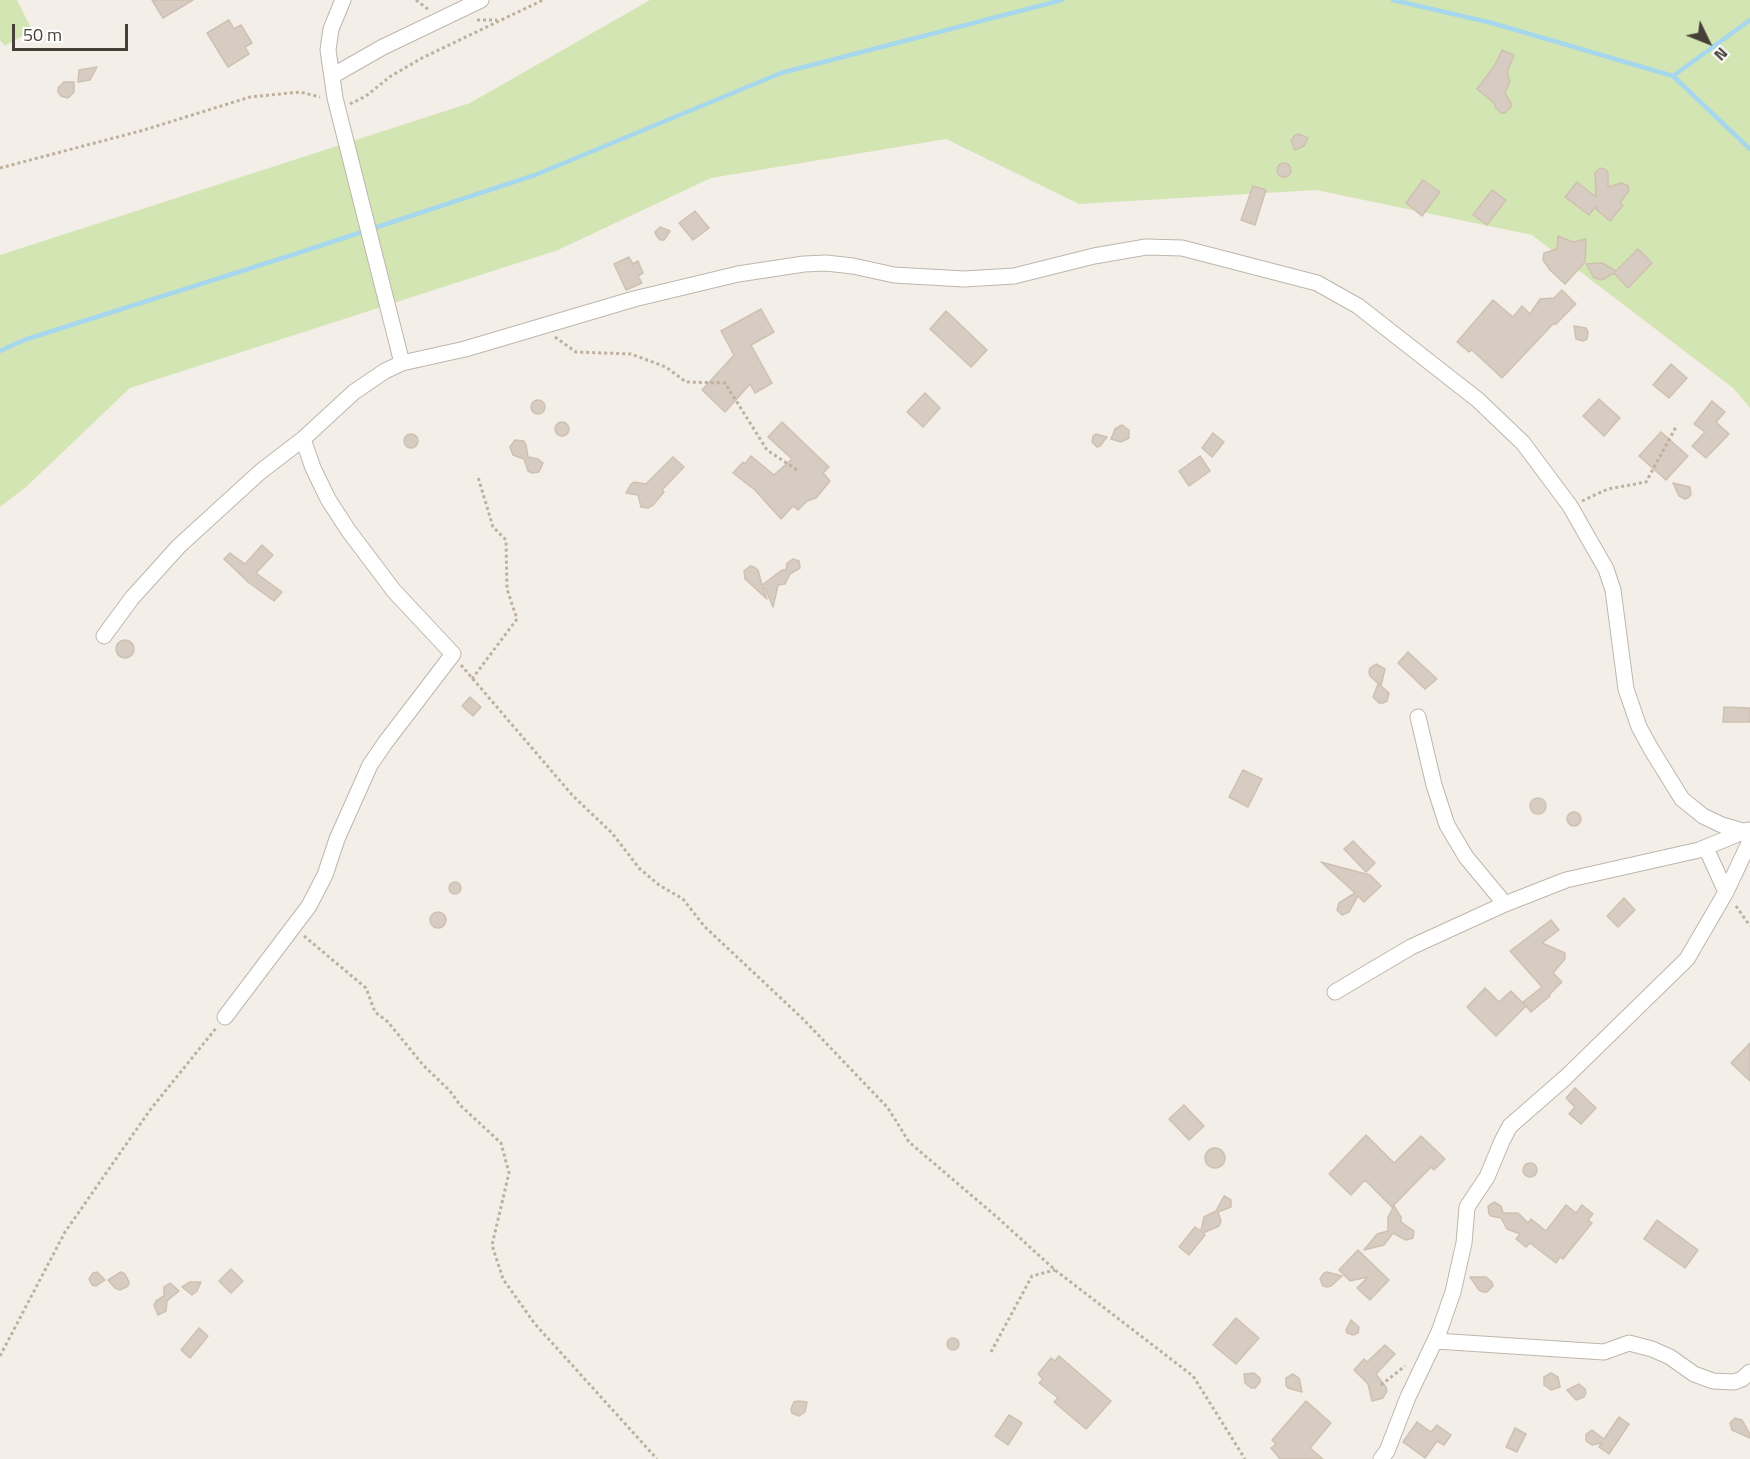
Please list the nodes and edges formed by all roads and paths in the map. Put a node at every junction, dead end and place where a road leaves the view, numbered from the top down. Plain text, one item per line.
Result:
1 (343, 0) edge
2 (481, 0) edge
3 (543, 0) edge
4 (332, 76) junction
5 (326, 99) dead end
6 (338, 110) junction
7 (0, 168) edge
8 (542, 327) junction
9 (402, 363) junction
10 (1677, 425) dead end
11 (303, 439) junction
12 (797, 470) dead end
13 (478, 477) dead end
14 (1570, 506) junction
15 (104, 636) dead end
16 (453, 654) junction
17 (472, 679) junction
18 (1418, 717) dead end
19 (1749, 833) edge
20 (1706, 848) junction
21 (1726, 892) junction
22 (1505, 904) junction
23 (1750, 926) edge
24 (294, 928) junction
25 (1335, 992) dead end
26 (225, 1017) joint
27 (1055, 1270) junction
28 (1436, 1341) junction
29 (991, 1352) dead end
30 (0, 1356) edge
31 (1750, 1372) edge
32 (657, 1459) edge
33 (1245, 1459) edge
34 (1381, 1459) edge

1 - 4 street
2 - 4 street
3 - 6 path
4 - 6 street
5 - 7 path
6 - 9 street
8 - 9 street
8 - 12 path
8 - 14 street
9 - 11 street
10 - 14 path
11 - 15 street
11 - 16 street
13 - 17 path
14 - 19 street
16 - 17 path
16 - 24 street
17 - 27 path
18 - 22 street
19 - 20 street
19 - 21 street
20 - 21 street
20 - 22 street
21 - 23 path
21 - 28 street
22 - 25 street
24 - 26 street
24 - 32 path
26 - 30 path
27 - 29 path
27 - 33 path
28 - 31 street
28 - 34 street

